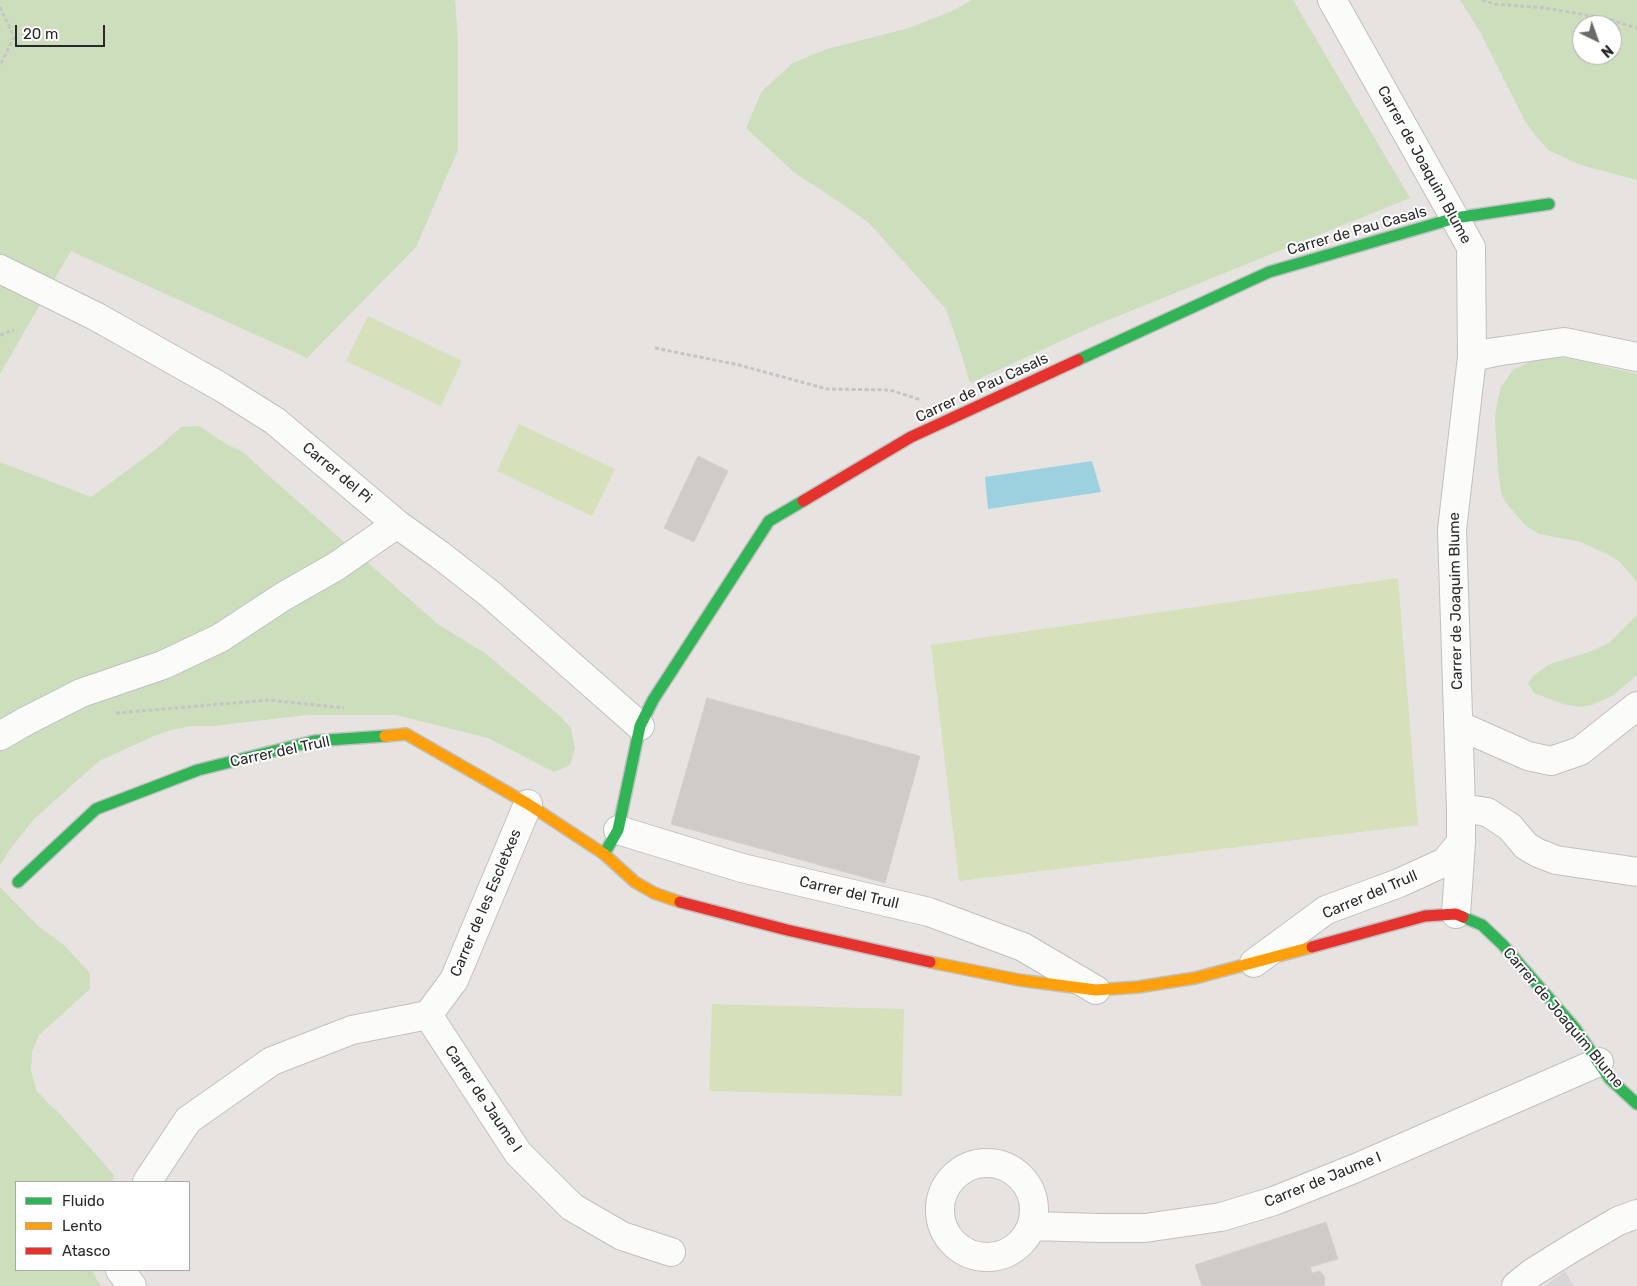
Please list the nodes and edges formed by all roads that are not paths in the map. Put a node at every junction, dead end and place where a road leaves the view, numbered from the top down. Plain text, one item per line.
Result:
1 (1332, 0) edge
2 (1549, 204) dead end
3 (1455, 218) junction
4 (0, 269) edge
5 (1472, 357) junction
6 (1637, 357) edge
7 (397, 524) junction
8 (1637, 706) edge
9 (1458, 725) junction
10 (640, 726) junction
11 (0, 736) edge
12 (528, 804) junction
13 (1461, 808) junction
14 (618, 830) junction
15 (1461, 842) junction
16 (604, 854) junction
17 (1637, 872) edge
18 (18, 882) dead end
19 (1456, 914) junction
20 (1252, 964) junction
21 (1096, 990) junction
22 (428, 1016) junction
23 (1598, 1062) junction
24 (1637, 1104) edge
25 (149, 1181) edge
26 (1637, 1214) edge
27 (1032, 1226) dead end
28 (671, 1252) dead end
29 (121, 1271) edge
30 (132, 1286) edge
31 (1516, 1286) edge

1 - 3 street, Carrer de Joaquim Blume
2 - 3 street, Carrer de Pau Casals
3 - 5 street, Carrer de Joaquim Blume
3 - 10 street, Carrer de Pau Casals
4 - 7 street, Carrer del Pi
5 - 6 street
5 - 9 street, Carrer de Joaquim Blume
7 - 10 street, Carrer del Pi
7 - 11 street
8 - 9 street
9 - 13 street, Carrer de Joaquim Blume
10 - 14 street, Carrer de Pau Casals
12 - 16 street, Carrer del Trull
12 - 18 street, Carrer del Trull
12 - 22 street, Carrer de les Escletxes
13 - 15 street, Carrer de Joaquim Blume
13 - 17 street
14 - 16 street
14 - 21 street, Carrer del Trull
15 - 19 street, Carrer de Joaquim Blume
15 - 20 street, Carrer del Trull
16 - 21 street, Carrer del Trull
19 - 20 street, Carrer del Trull
19 - 23 street, Carrer de Joaquim Blume
20 - 21 street, Carrer del Trull
22 - 25 street
22 - 28 street, Carrer de Jaume I
23 - 24 street, Carrer de Joaquim Blume
23 - 27 street, Carrer de Jaume I
26 - 31 street
29 - 30 street

